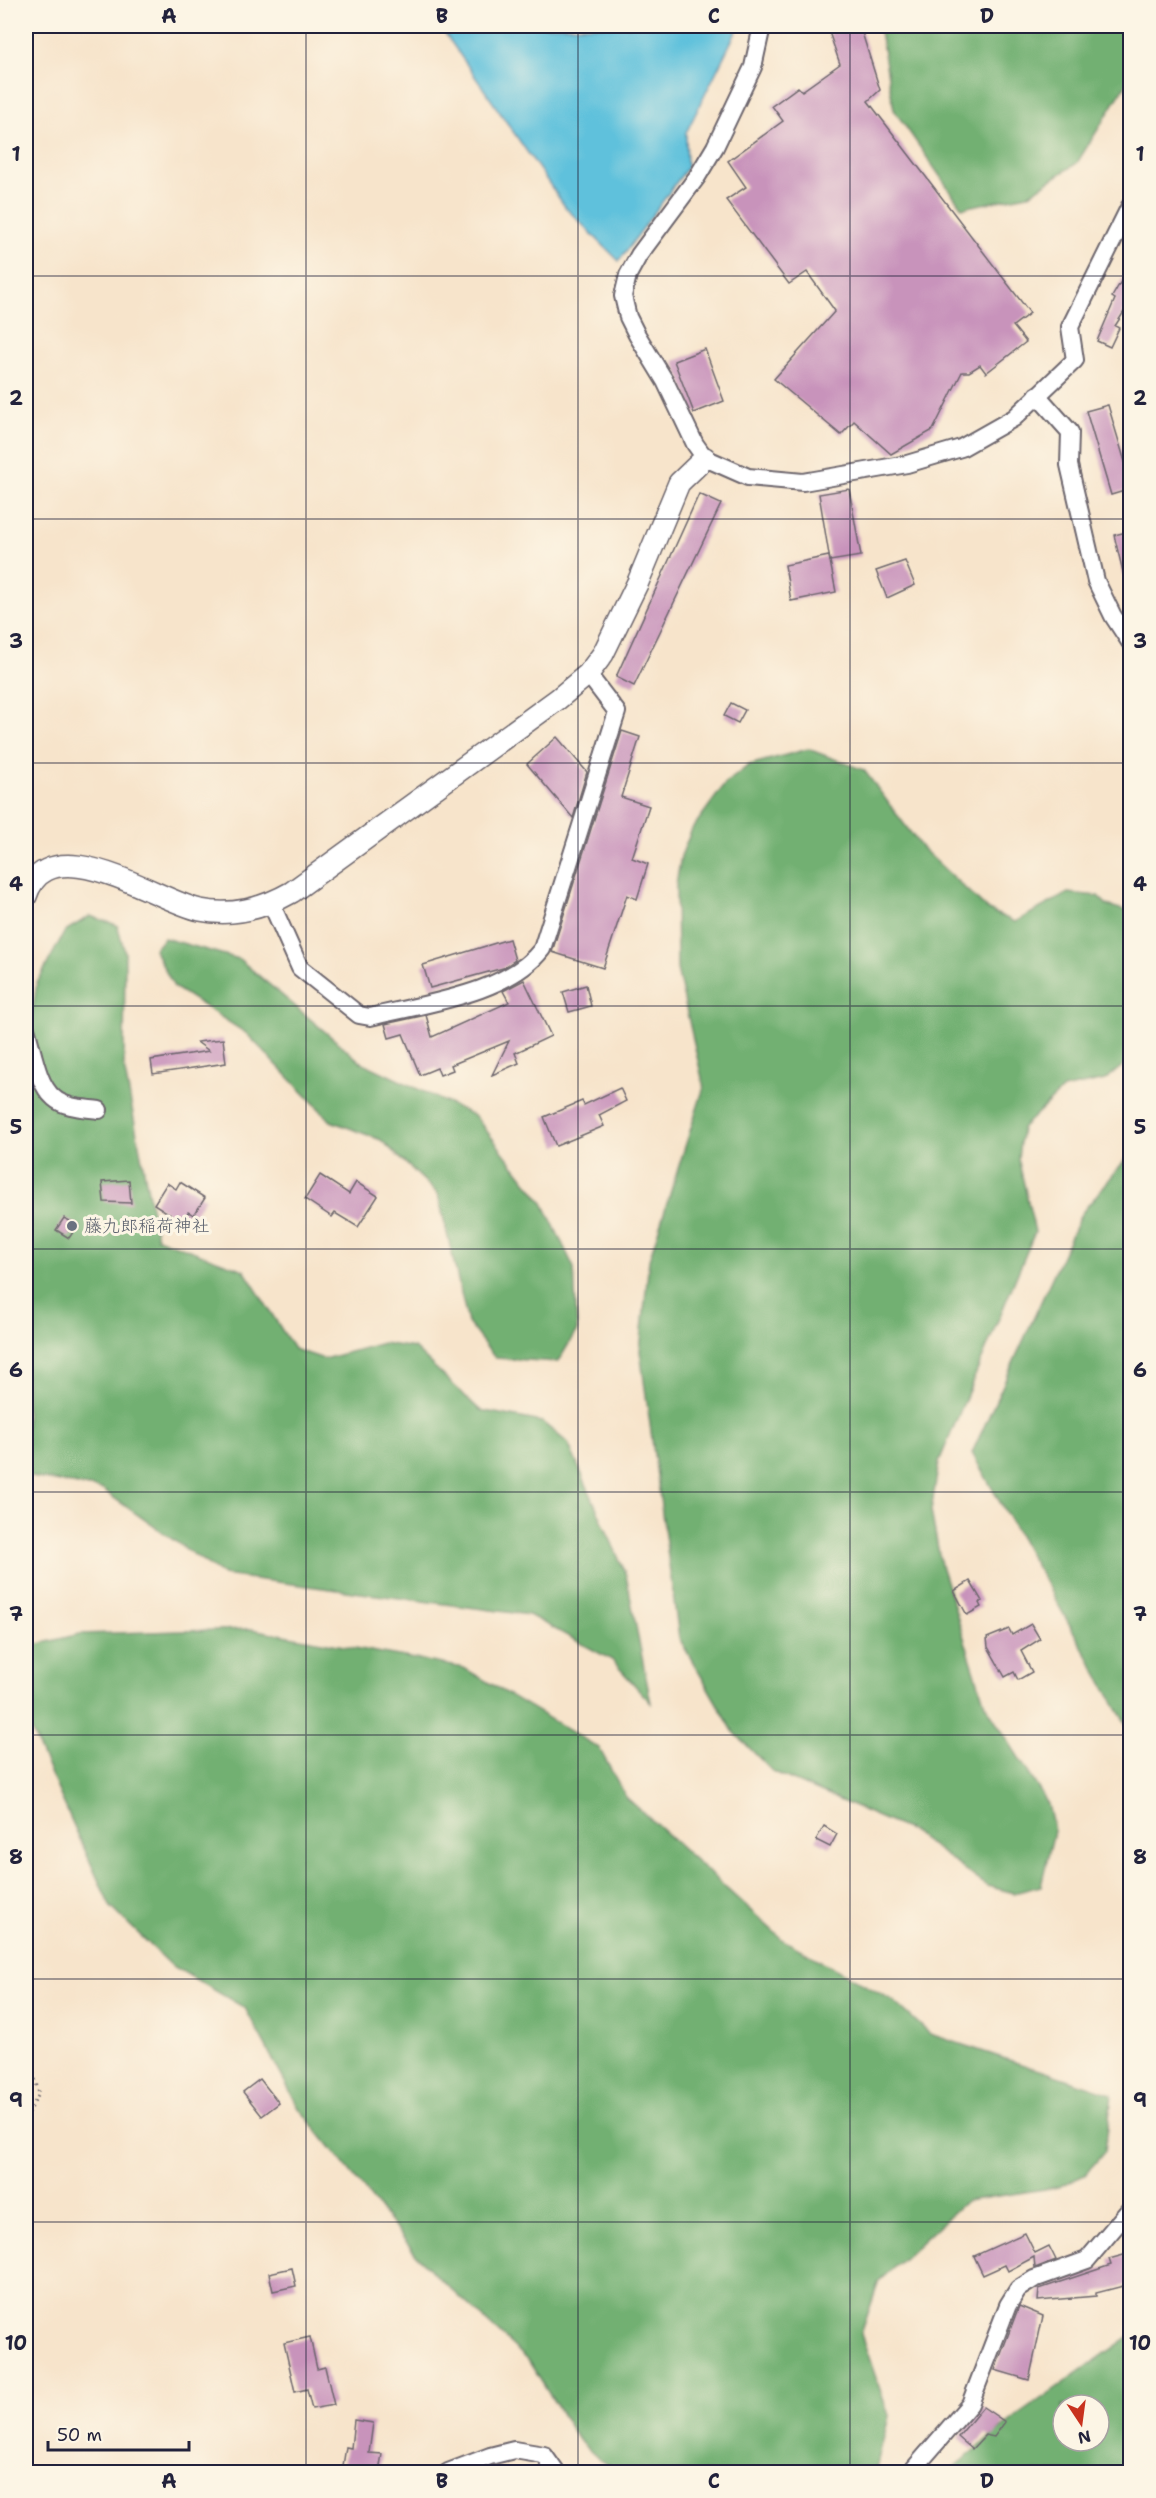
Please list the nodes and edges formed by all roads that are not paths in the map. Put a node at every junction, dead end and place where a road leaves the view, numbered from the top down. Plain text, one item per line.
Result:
1 (762, 26) edge
2 (1131, 206) edge
3 (1037, 395) junction
4 (705, 458) junction
5 (1131, 642) edge
6 (588, 674) junction
7 (26, 896) edge
8 (271, 903) junction
9 (26, 1029) edge
10 (99, 1110) dead end
11 (1131, 2209) edge
12 (448, 2472) edge
13 (556, 2472) edge
14 (910, 2472) edge

1 - 4 street
2 - 3 street
3 - 4 street
3 - 5 street
4 - 6 street
6 - 8 street
6 - 8 street
7 - 8 street
9 - 10 street
11 - 14 street
12 - 13 street

